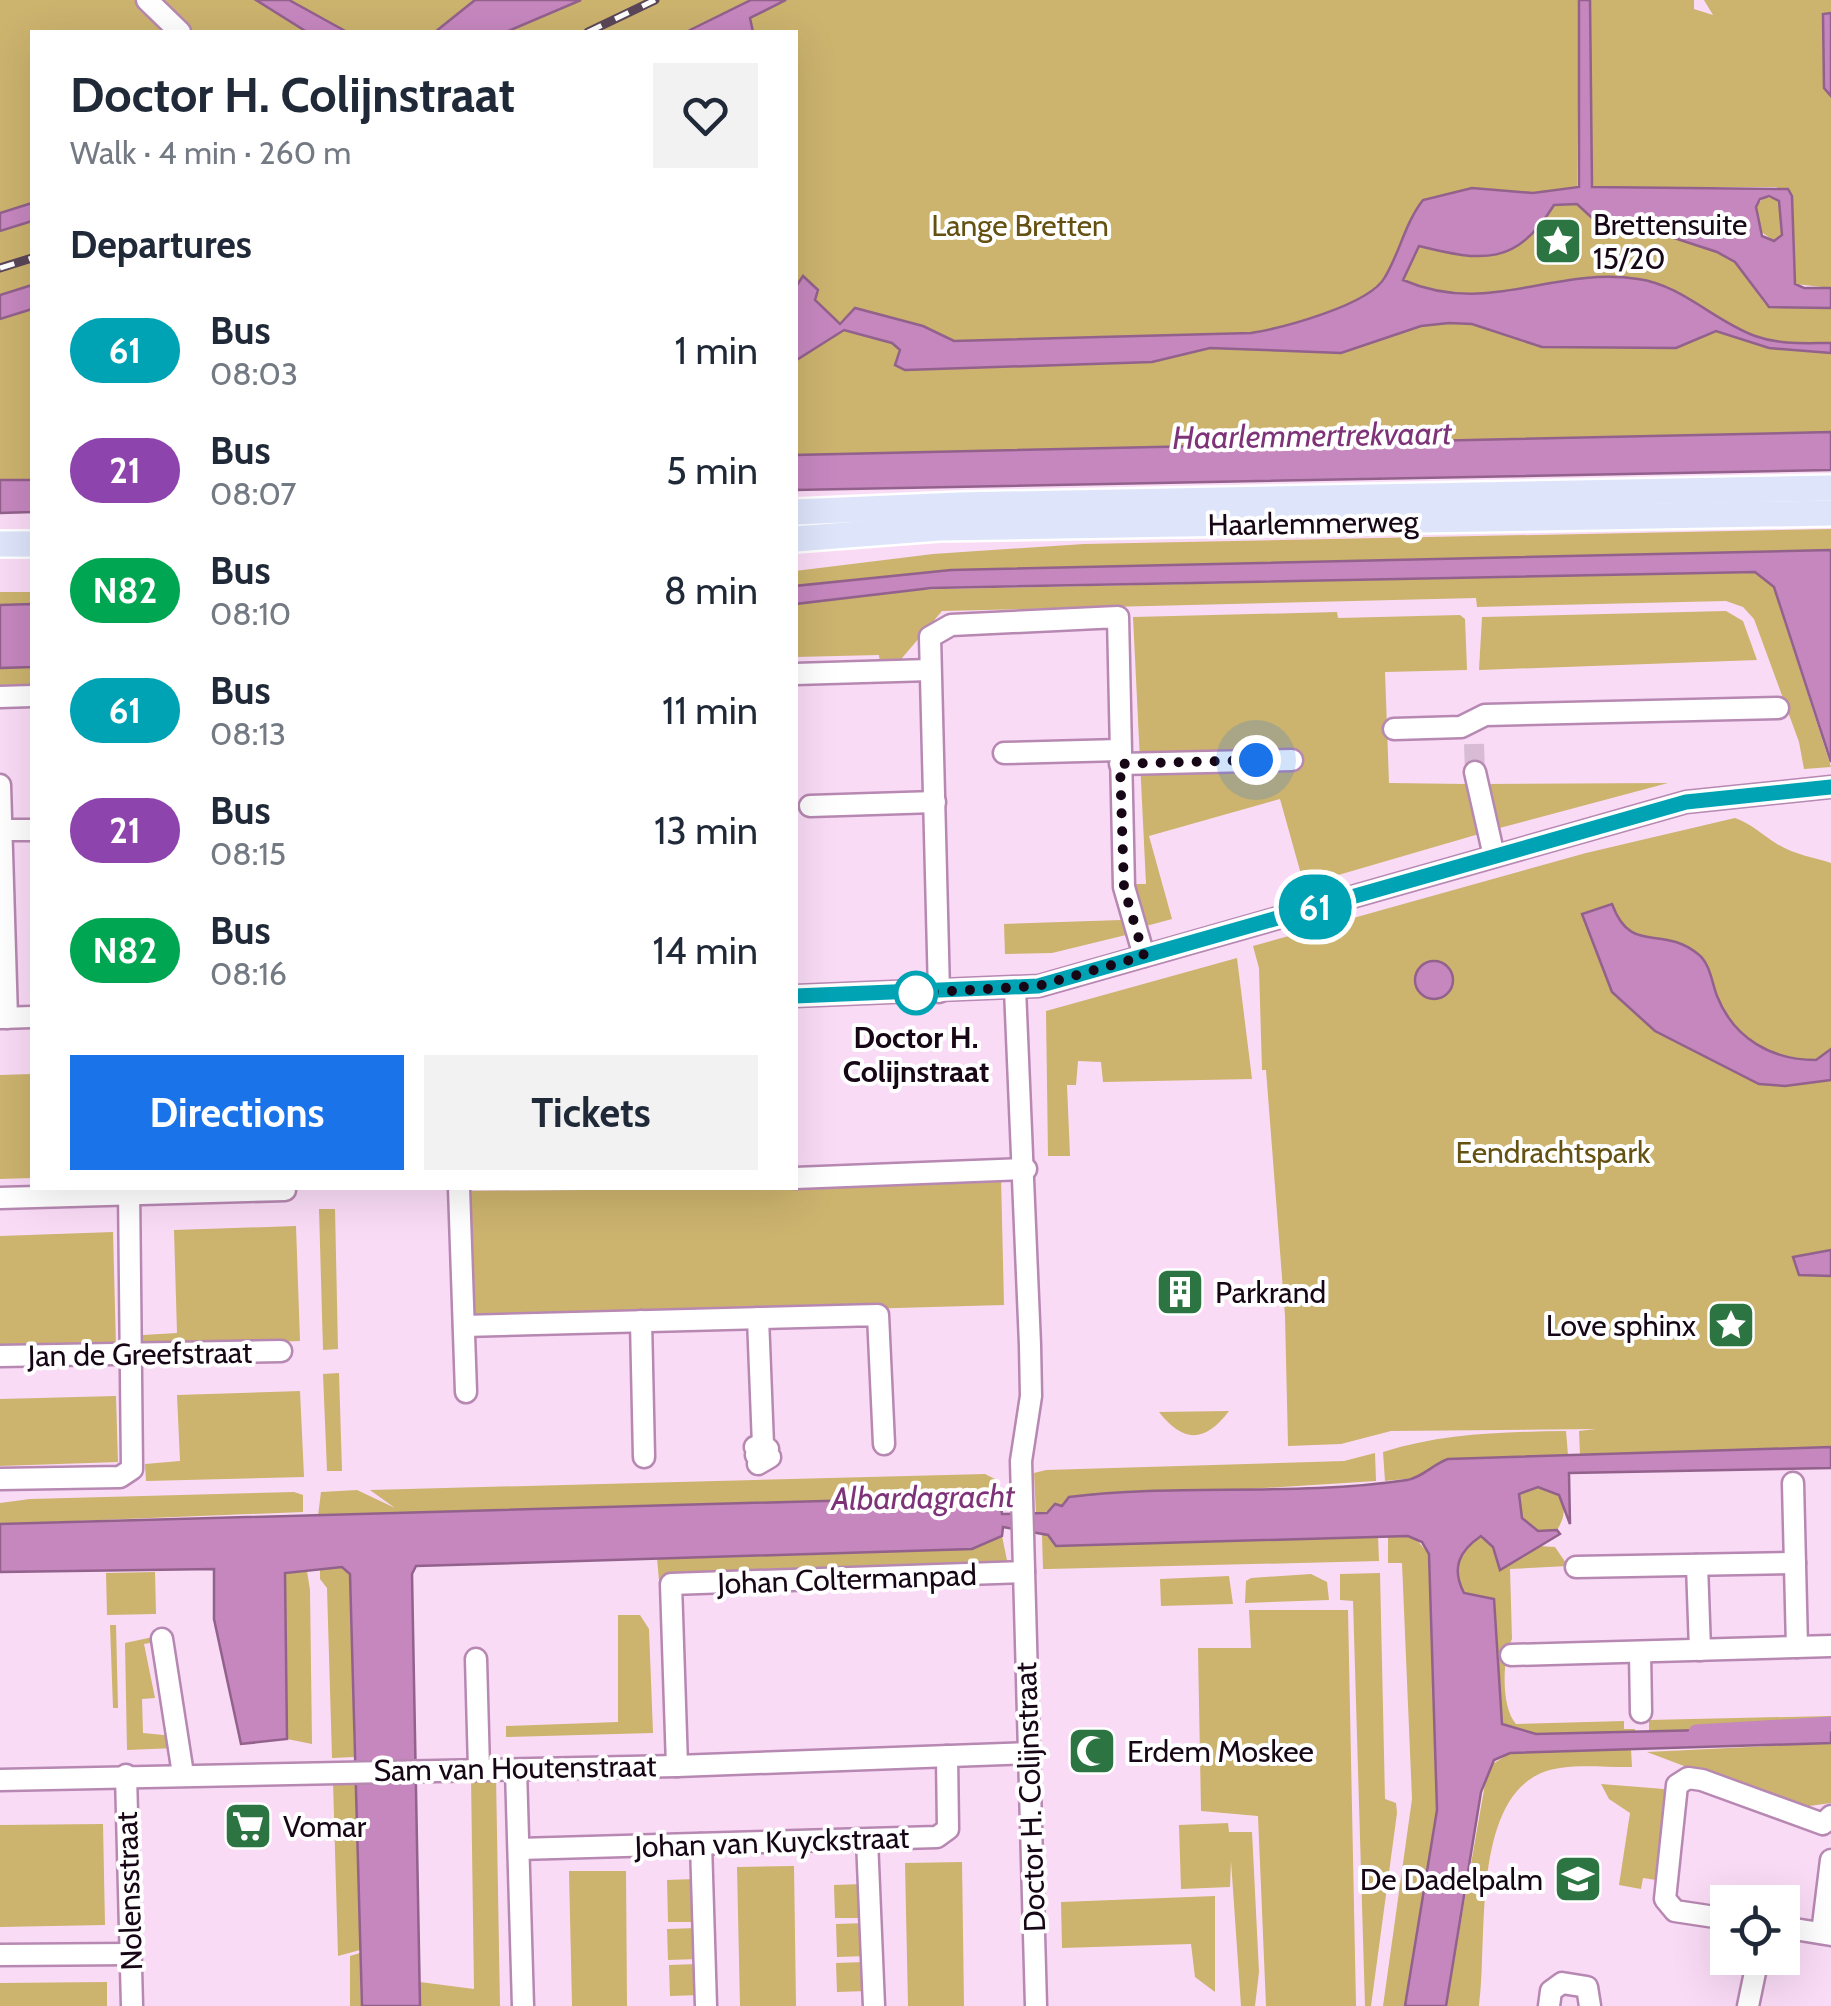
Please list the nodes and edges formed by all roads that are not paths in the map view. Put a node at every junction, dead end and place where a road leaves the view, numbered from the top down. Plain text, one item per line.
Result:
1 (147, 0) edge
2 (178, 30) edge
3 (1831, 488) edge
4 (798, 512) edge
5 (1831, 513) edge
6 (30, 526) edge
7 (0, 527) edge
8 (798, 539) edge
9 (0, 544) edge
10 (30, 544) edge
11 (930, 670) junction
12 (798, 674) edge
13 (0, 696) edge
14 (30, 696) edge
15 (1778, 708) dead end
16 (1474, 719) junction
17 (1394, 729) dead end
18 (1474, 744) tunnel mouth
19 (1004, 753) dead end
20 (1120, 757) junction
21 (1292, 760) dead end
22 (1475, 772) tunnel mouth
23 (0, 785) edge
24 (1826, 787) edge
25 (935, 802) junction
26 (810, 806) dead end
27 (2, 830) edge
28 (30, 830) edge
29 (1494, 856) junction
30 (1144, 956) junction
31 (1016, 989) junction
32 (939, 992) junction
33 (798, 996) edge
34 (30, 1017) edge
35 (4, 1018) edge
36 (1026, 1169) junction
37 (798, 1178) edge
38 (129, 1190) edge
39 (285, 1190) dead end
40 (459, 1190) edge
41 (0, 1198) edge
42 (758, 1318) junction
43 (641, 1321) junction
44 (464, 1326) junction
45 (134, 1352) junction
46 (281, 1352) dead end
47 (0, 1356) edge
48 (466, 1392) dead end
49 (884, 1444) dead end
50 (644, 1457) dead end
51 (758, 1464) dead end
52 (0, 1480) edge
53 (1793, 1484) dead end
54 (1795, 1562) junction
55 (1023, 1565) junction
56 (1697, 1565) junction
57 (1576, 1568) dead end
58 (162, 1639) dead end
59 (1831, 1646) edge
60 (1798, 1647) junction
61 (1700, 1650) junction
62 (1640, 1652) junction
63 (1512, 1655) dead end
64 (476, 1659) dead end
65 (1641, 1712) dead end
66 (1030, 1753) junction
67 (947, 1756) junction
68 (677, 1766) junction
69 (479, 1768) junction
70 (516, 1770) junction
71 (182, 1774) junction
72 (126, 1776) junction
73 (0, 1780) edge
74 (1828, 1826) edge
75 (867, 1840) junction
76 (700, 1844) junction
77 (518, 1849) junction
78 (1831, 1860) edge
79 (1710, 1916) edge
80 (1800, 1930) edge
81 (1827, 1934) edge
82 (131, 1954) junction
83 (0, 1955) edge
84 (1754, 1975) edge
85 (132, 2006) edge
86 (523, 2006) edge
87 (706, 2006) edge
88 (874, 2006) edge
89 (1036, 2006) edge
90 (1550, 2006) edge
91 (1590, 2006) edge
92 (1748, 2006) edge

1 - 2 street
3 - 4 main road, Haarlemmerweg
5 - 8 main road, Haarlemmerweg
6 - 7 main road
9 - 10 main road
11 - 12 street
11 - 20 street
11 - 25 street
13 - 14 street
15 - 16 street
16 - 17 street
16 - 18 street
19 - 20 street
20 - 21 street
20 - 30 street
22 - 29 street
23 - 27 street
24 - 29 street
25 - 26 street
25 - 32 street
27 - 28 street
27 - 35 street
29 - 30 street
30 - 31 street
31 - 32 street
31 - 36 street, Doctor H. Colijnstraat
32 - 33 street
34 - 35 street
36 - 37 street
36 - 55 street, Doctor H. Colijnstraat
38 - 39 street
38 - 41 street
38 - 45 street
40 - 44 street
42 - 43 street
42 - 49 street
42 - 51 street
43 - 44 street
43 - 50 street
44 - 48 street
45 - 46 street, Jan de Greefstraat
45 - 47 street, Jan de Greefstraat
45 - 52 street
53 - 54 street
54 - 56 street
54 - 60 street
55 - 66 street, Doctor H. Colijnstraat
55 - 68 street, Johan Coltermanpad
56 - 57 street
56 - 61 street
58 - 71 street
59 - 60 street
60 - 61 street
61 - 62 street
62 - 63 street
62 - 65 street
64 - 69 street
66 - 67 street, Sam van Houtenstraat
66 - 89 street, Doctor H. Colijnstraat
67 - 68 street, Sam van Houtenstraat
67 - 75 street, Johan van Kuyckstraat
68 - 70 street, Sam van Houtenstraat
69 - 70 street, Sam van Houtenstraat
69 - 71 street, Sam van Houtenstraat
70 - 77 street
71 - 72 street, Sam van Houtenstraat
72 - 73 street, Sam van Houtenstraat
72 - 82 street, Nolensstraat
74 - 79 street
75 - 76 street, Johan van Kuyckstraat
75 - 88 street
76 - 77 street, Johan van Kuyckstraat
76 - 87 street
77 - 86 street
78 - 81 street
80 - 81 street
82 - 83 street
82 - 85 street, Nolensstraat
84 - 92 street
90 - 91 street

